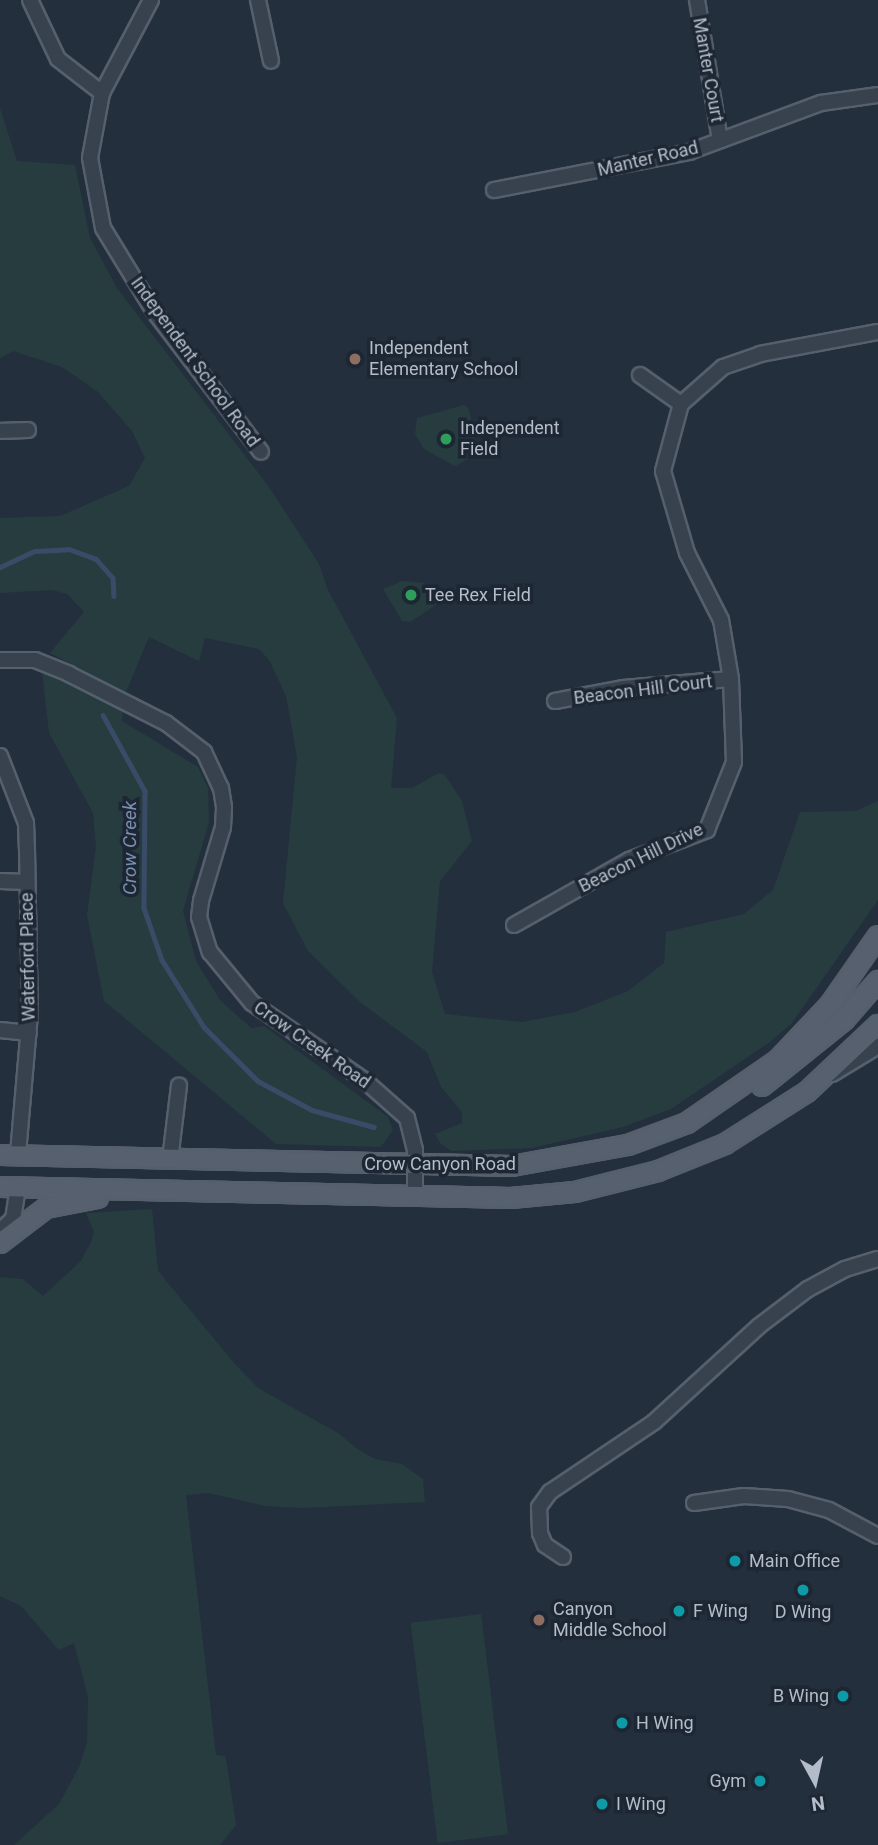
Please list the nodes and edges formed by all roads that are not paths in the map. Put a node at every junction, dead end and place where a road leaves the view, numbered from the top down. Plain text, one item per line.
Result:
1 (30, 0) edge
2 (151, 0) edge
3 (258, 0) edge
4 (697, 0) edge
5 (271, 61) dead end
6 (102, 93) junction
7 (878, 95) edge
8 (720, 140) junction
9 (495, 190) dead end
10 (878, 332) edge
11 (640, 375) dead end
12 (681, 404) junction
13 (28, 430) dead end
14 (0, 431) edge
15 (261, 452) dead end
16 (0, 660) edge
17 (731, 680) junction
18 (555, 701) dead end
19 (0, 757) edge
20 (0, 881) edge
21 (27, 881) junction
22 (514, 925) dead end
23 (878, 936) edge
24 (878, 981) edge
25 (878, 1026) edge
26 (0, 1030) edge
27 (29, 1032) junction
28 (878, 1046) edge
29 (825, 1078) junction
30 (179, 1086) dead end
31 (728, 1098) junction
32 (0, 1155) edge
33 (19, 1156) junction
34 (170, 1160) junction
35 (415, 1165) junction
36 (9, 1187) edge
37 (143, 1190) junction
38 (415, 1196) junction
39 (0, 1231) edge
40 (0, 1243) edge
41 (878, 1259) edge
42 (694, 1503) dead end
43 (878, 1536) edge
44 (562, 1557) dead end

1 - 6 street
2 - 6 street, Independent School Road
3 - 5 street
4 - 8 street, Manter Court
6 - 15 street, Independent School Road
7 - 8 street, Manter Road
8 - 9 street, Manter Road
10 - 12 street
11 - 12 street
12 - 17 street, Beacon Hill Drive
13 - 14 street
16 - 35 street, Crow Creek Road
17 - 18 street, Beacon Hill Court
17 - 22 street, Beacon Hill Drive
19 - 21 street, Waterford Place
20 - 21 street, Waterford Place
21 - 27 street, Waterford Place
23 - 31 main road, Crow Canyon Road
24 - 31 main road
25 - 29 main road, Crow Canyon Road
26 - 27 street, Waterford Place
27 - 33 street, Waterford Place
28 - 29 street
29 - 38 main road, Crow Canyon Road
30 - 34 street
31 - 35 main road, Crow Canyon Road
32 - 33 main road, Crow Canyon Road
33 - 34 main road, Crow Canyon Road
33 - 36 main road
34 - 35 main road, Crow Canyon Road
35 - 38 street, Crow Creek Road
36 - 37 main road, Crow Canyon Road
36 - 39 street
37 - 38 main road, Crow Canyon Road
37 - 40 main road
41 - 44 street
42 - 43 street

